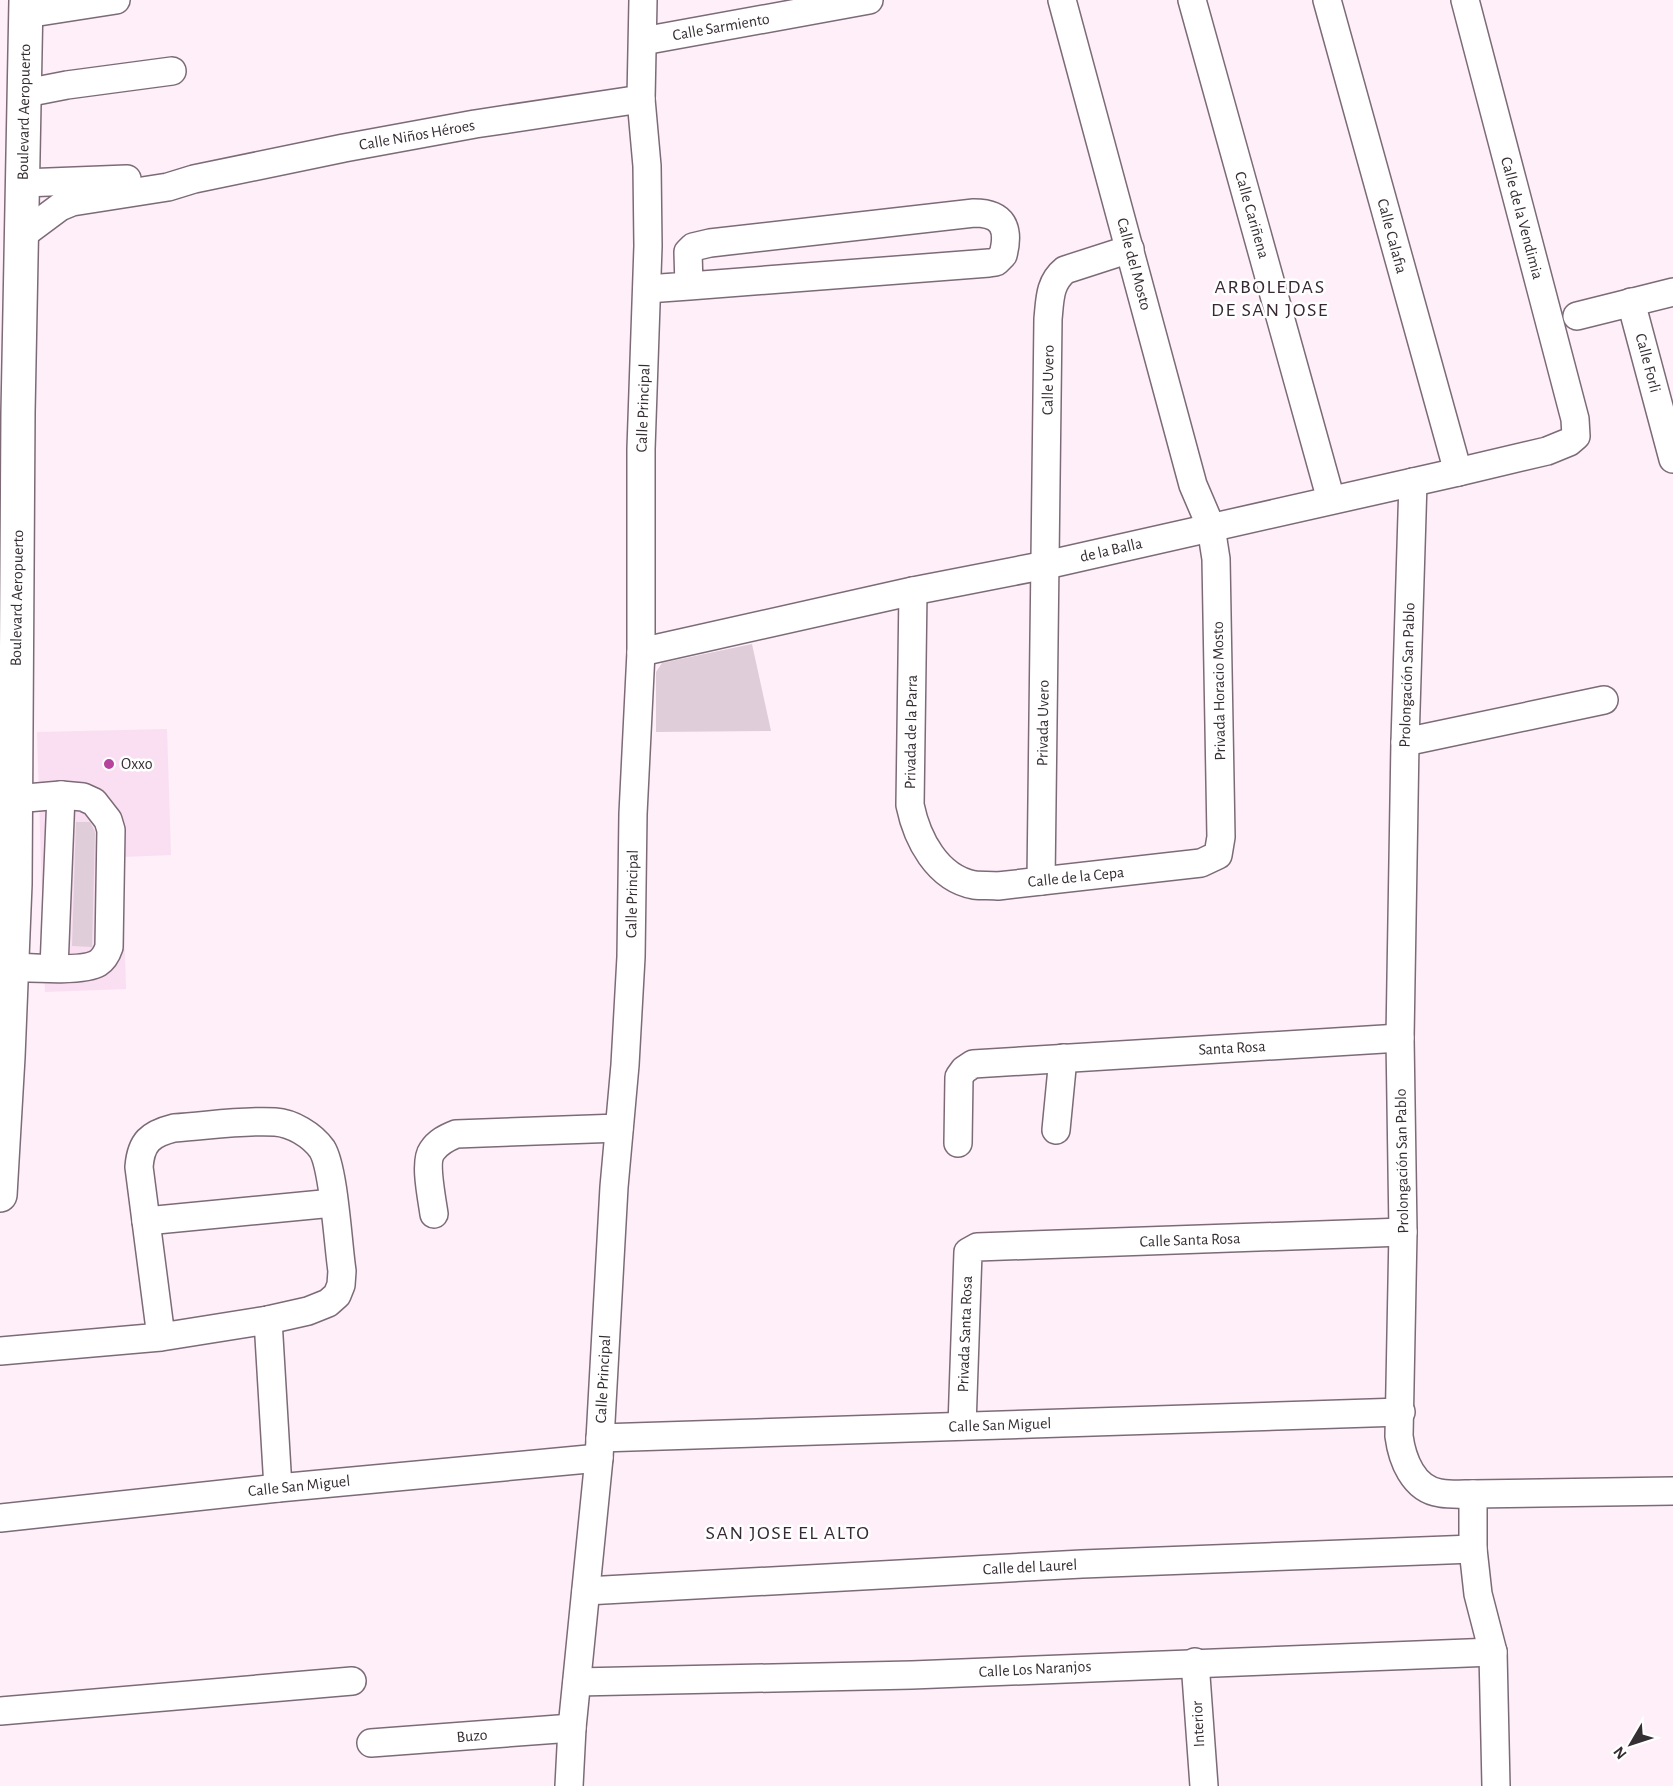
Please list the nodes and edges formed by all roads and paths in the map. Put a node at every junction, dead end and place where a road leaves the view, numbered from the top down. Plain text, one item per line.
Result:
1 (116, 0) edge
2 (643, 0) edge
3 (869, 0) edge
4 (1062, 0) edge
5 (1192, 0) edge
6 (1327, 0) edge
7 (1465, 0) edge
8 (26, 7) edge
9 (643, 41) junction
10 (172, 70) dead end
11 (26, 93) junction
12 (641, 99) junction
13 (194, 179) junction
14 (22, 183) junction
15 (21, 236) junction
16 (1130, 249) junction
17 (689, 286) junction
18 (647, 289) junction
19 (1673, 292) edge
20 (1631, 302) junction
21 (1577, 316) dead end
22 (1668, 420) edge
23 (1576, 436) joint
24 (1673, 459) edge
25 (1458, 472) junction
26 (1413, 482) junction
27 (1331, 500) junction
28 (1211, 527) junction
29 (1046, 564) junction
30 (913, 591) junction
31 (641, 652) junction
32 (1604, 700) dead end
33 (1405, 742) junction
34 (61, 795) junction
35 (15, 799) junction
36 (1218, 855) joint
37 (938, 865) joint
38 (1041, 881) junction
39 (15, 884) junction
40 (0, 918) edge
41 (12, 967) junction
42 (54, 968) junction
43 (1400, 1038) junction
44 (4, 1043) edge
45 (1063, 1058) junction
46 (619, 1128) junction
47 (1056, 1130) dead end
48 (958, 1143) dead end
49 (0, 1195) edge
50 (333, 1203) junction
51 (434, 1214) dead end
52 (146, 1221) junction
53 (1403, 1233) junction
54 (977, 1247) joint
55 (268, 1320) junction
56 (161, 1337) junction
57 (0, 1351) edge
58 (1401, 1412) junction
59 (962, 1426) junction
60 (600, 1448) junction
61 (278, 1488) junction
62 (1673, 1491) edge
63 (1473, 1494) junction
64 (0, 1518) edge
65 (1473, 1549) junction
66 (586, 1591) junction
67 (1493, 1652) junction
68 (1195, 1662) junction
69 (352, 1681) dead end
70 (577, 1682) junction
71 (0, 1711) edge
72 (572, 1728) junction
73 (371, 1743) dead end
74 (569, 1786) edge
75 (1204, 1786) edge
76 (1496, 1786) edge

1 - 8 street
2 - 9 street, Calle Principal
3 - 9 street, Calle Sarmiento
4 - 16 street, Calle del Mosto
5 - 27 street, Calle Cariñena
6 - 25 street, Calle Calafia
7 - 23 street, Calle de la Vendimia
8 - 11 highway, Boulevard Aeropuerto
9 - 12 street, Calle Principal
10 - 11 street
11 - 14 highway, Boulevard Aeropuerto
12 - 13 street, Calle Niños Héroes
12 - 18 street, Calle Principal
13 - 14 street, Calle Niños Héroes
13 - 15 street, Calle Niños Héroes
14 - 15 highway, Boulevard Aeropuerto
15 - 35 highway, Boulevard Aeropuerto
16 - 28 street, Calle del Mosto
16 - 29 street, Calle Uvero
17 - 17 street
17 - 18 street
18 - 31 street, Calle Principal
19 - 20 street
20 - 21 street
20 - 22 street, Calle Forli
22 - 24 street, Calle Forli
23 - 25 street, de la Balla
25 - 26 street, de la Balla
26 - 27 street, de la Balla
26 - 33 street, Prolongación San Pablo
27 - 28 street, de la Balla
28 - 29 street, de la Balla
28 - 36 street, Privada Horacio Mosto
29 - 30 street, de la Balla
29 - 38 street, Privada Uvero
30 - 31 street, de la Balla
30 - 37 street, Privada de la Parra
31 - 46 street, Calle Principal
32 - 33 street
33 - 43 street, Prolongación San Pablo
34 - 35 street
34 - 42 street
34 - 42 street
35 - 39 highway, Boulevard Aeropuerto
36 - 38 street, Calle de la Cepa
37 - 38 street, Calle de la Cepa
39 - 40 highway
39 - 41 highway, Boulevard Aeropuerto
41 - 42 street
41 - 44 highway, Boulevard Aeropuerto
43 - 45 street, Santa Rosa
43 - 53 street, Prolongación San Pablo
44 - 49 highway, Boulevard Aeropuerto
45 - 47 street
45 - 48 street, Santa Rosa
46 - 51 street
46 - 60 street, Calle Principal
50 - 52 street
50 - 52 street
50 - 55 street
52 - 56 street
53 - 54 street, Calle Santa Rosa
53 - 58 street, Prolongación San Pablo
54 - 59 street, Privada Santa Rosa
55 - 56 street
55 - 61 street
56 - 57 street
58 - 59 street, Calle San Miguel
58 - 63 street, Prolongación San Pablo
59 - 60 street, Calle San Miguel
60 - 61 street, Calle San Miguel
60 - 66 street, Calle Principal
61 - 64 street, Calle San Miguel
62 - 63 street, Prolongación San Pablo
63 - 65 street
65 - 66 street, Calle del Laurel
65 - 67 street
66 - 70 street, Calle Principal
67 - 68 street, Calle Los Naranjos
67 - 76 street
68 - 70 street, Calle Los Naranjos
68 - 75 street, Interior
69 - 71 street
70 - 72 street, Calle Principal
72 - 73 street, Buzo
72 - 74 street, Calle Principal

